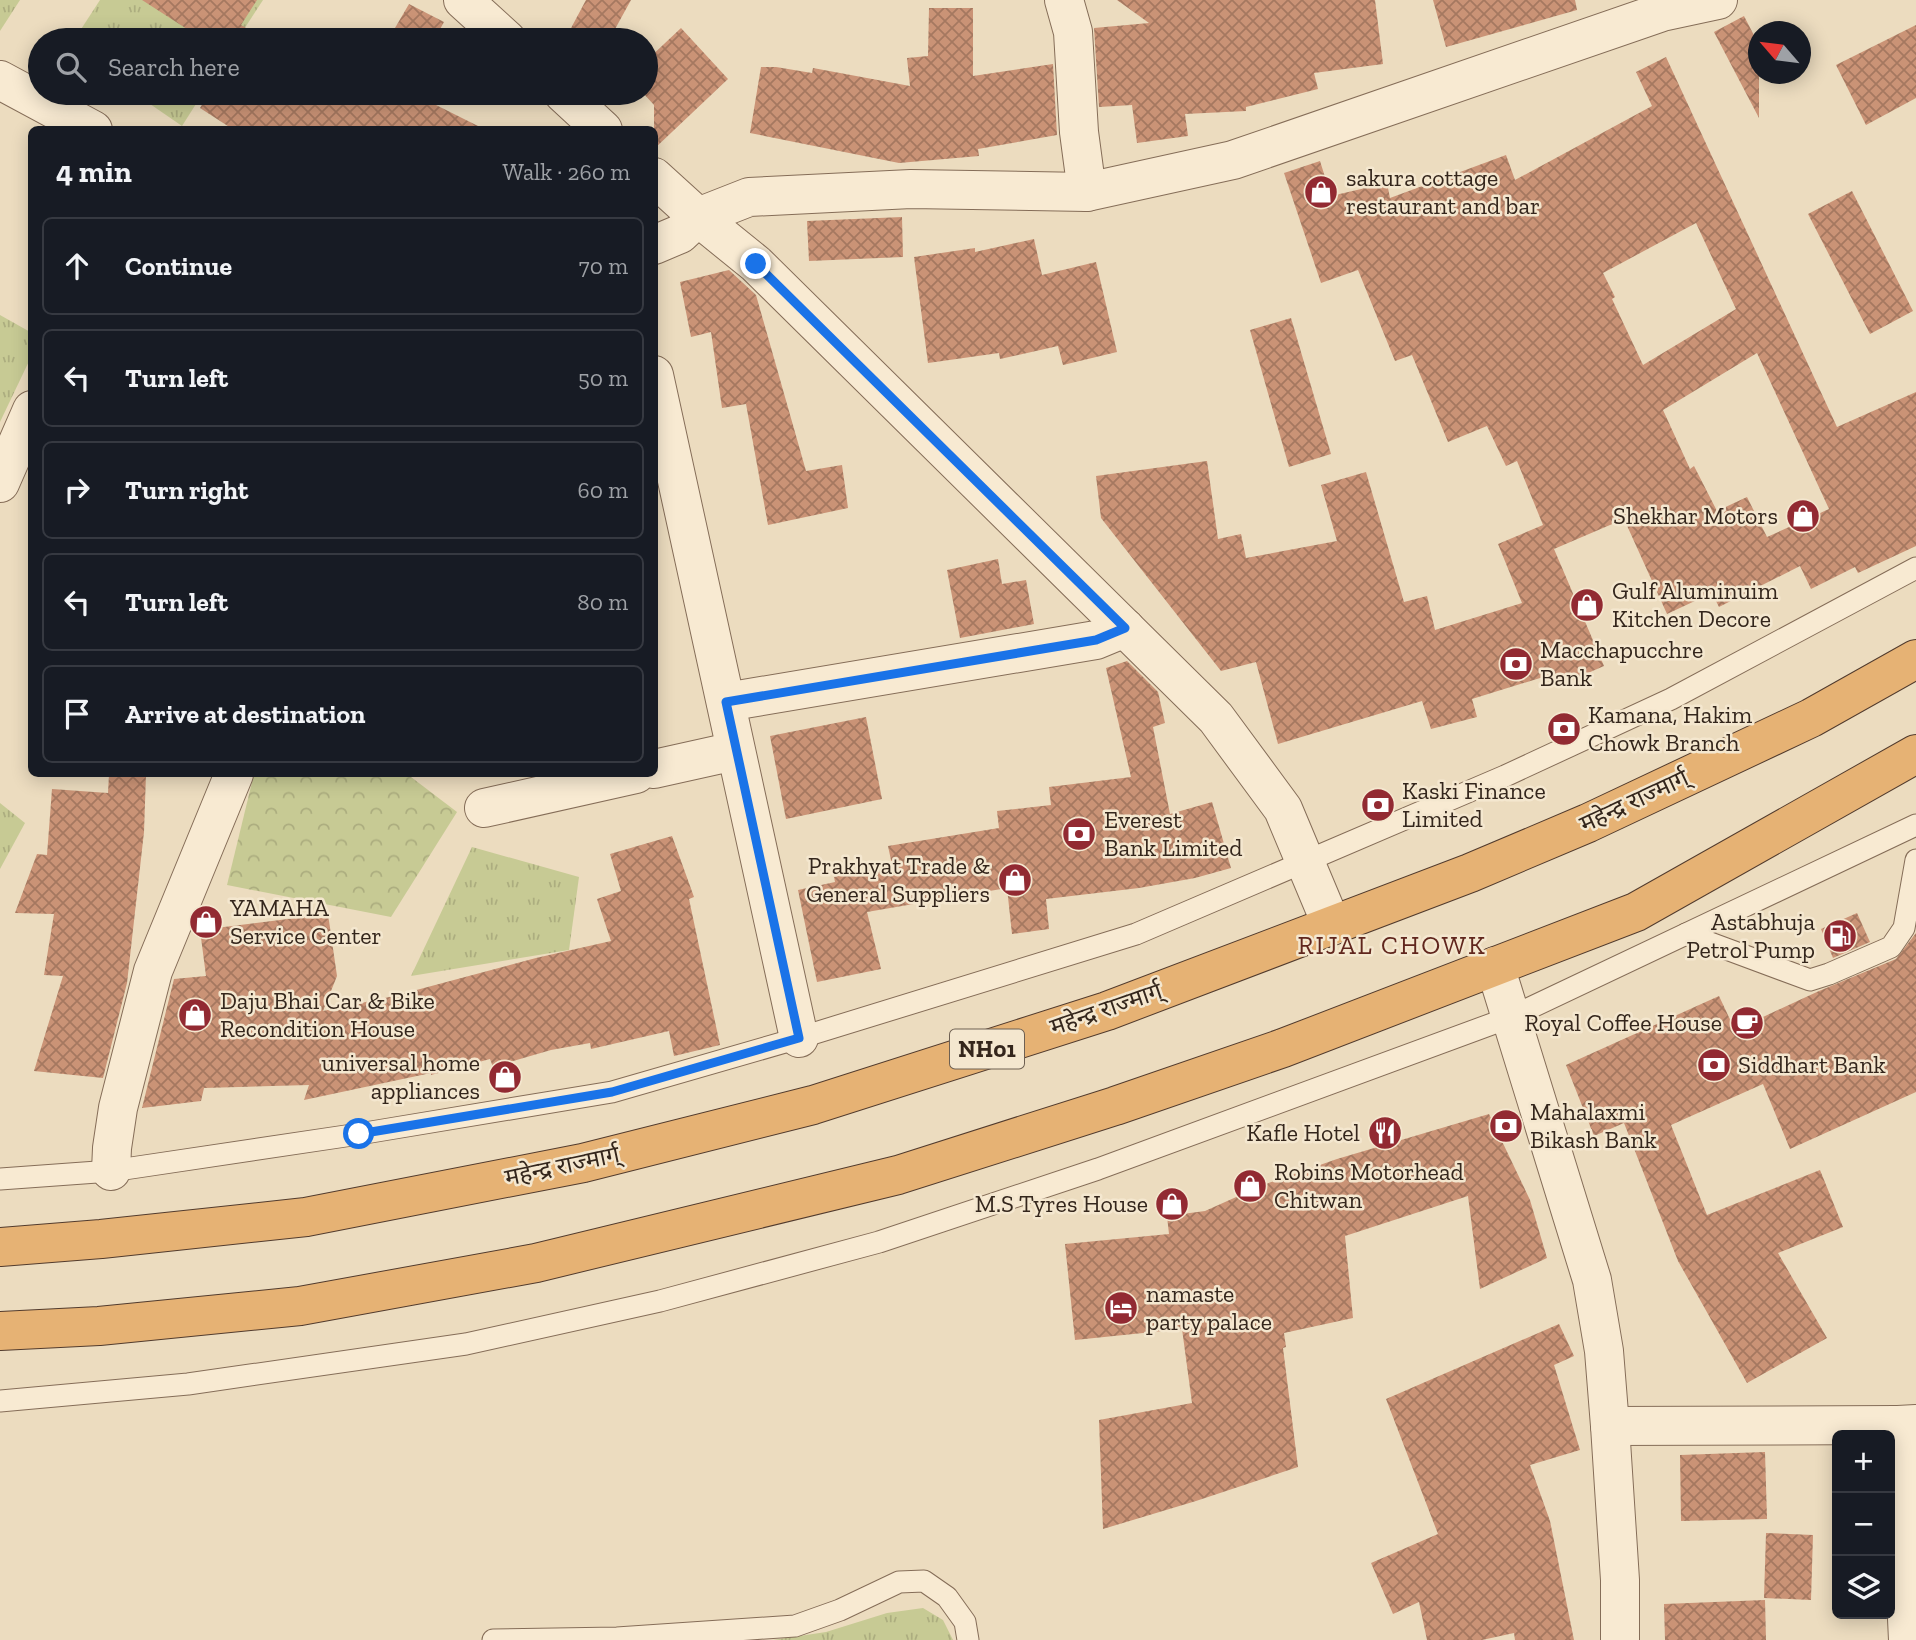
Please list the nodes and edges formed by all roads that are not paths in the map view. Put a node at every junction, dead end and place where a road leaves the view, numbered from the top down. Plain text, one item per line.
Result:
1 (463, 0) edge
2 (1064, 0) edge
3 (1718, 0) edge
4 (494, 28) edge
5 (0, 80) edge
6 (28, 95) edge
7 (46, 105) edge
8 (577, 105) edge
9 (86, 126) edge
10 (599, 126) edge
11 (658, 181) edge
12 (1087, 192) junction
13 (698, 217) junction
14 (658, 243) edge
15 (658, 393) edge
16 (28, 419) edge
17 (0, 482) edge
18 (1916, 568) edge
19 (1125, 628) junction
20 (1916, 659) edge
21 (726, 702) junction
22 (735, 751) junction
23 (1916, 754) edge
24 (658, 768) edge
25 (233, 777) edge
26 (623, 777) edge
27 (484, 808) dead end
28 (1916, 825) edge
29 (1916, 860) edge
30 (1307, 863) junction
31 (1332, 926) junction
32 (1685, 934) junction
33 (1495, 966) junction
34 (1511, 1017) junction
35 (799, 1038) junction
36 (111, 1171) junction
37 (0, 1179) edge
38 (0, 1247) edge
39 (0, 1331) edge
40 (0, 1401) edge
41 (1907, 1425) edge
42 (1610, 1426) junction
43 (494, 1640) edge
44 (968, 1640) edge
45 (1620, 1640) edge
46 (1908, 1640) edge

1 - 4 street
2 - 12 street
3 - 12 street
5 - 6 street
7 - 9 street
8 - 10 street
11 - 13 street
12 - 13 street
13 - 14 street
13 - 19 street
15 - 21 street
16 - 17 street
18 - 30 lane
19 - 21 street
19 - 30 street
20 - 31 highway, महेन्द्र राज्मार्ग् / NH01
21 - 22 street
22 - 24 street
22 - 35 street
23 - 33 highway
25 - 36 street
26 - 27 street
28 - 32 lane
29 - 32 lane
30 - 31 street
30 - 35 lane
31 - 38 highway, महेन्द्र राज्मार्ग् / NH01
32 - 34 lane
33 - 34 street
33 - 39 highway
34 - 40 lane
34 - 42 street
35 - 36 lane
36 - 37 lane
41 - 42 street
41 - 46 street
42 - 45 street
43 - 44 lane

